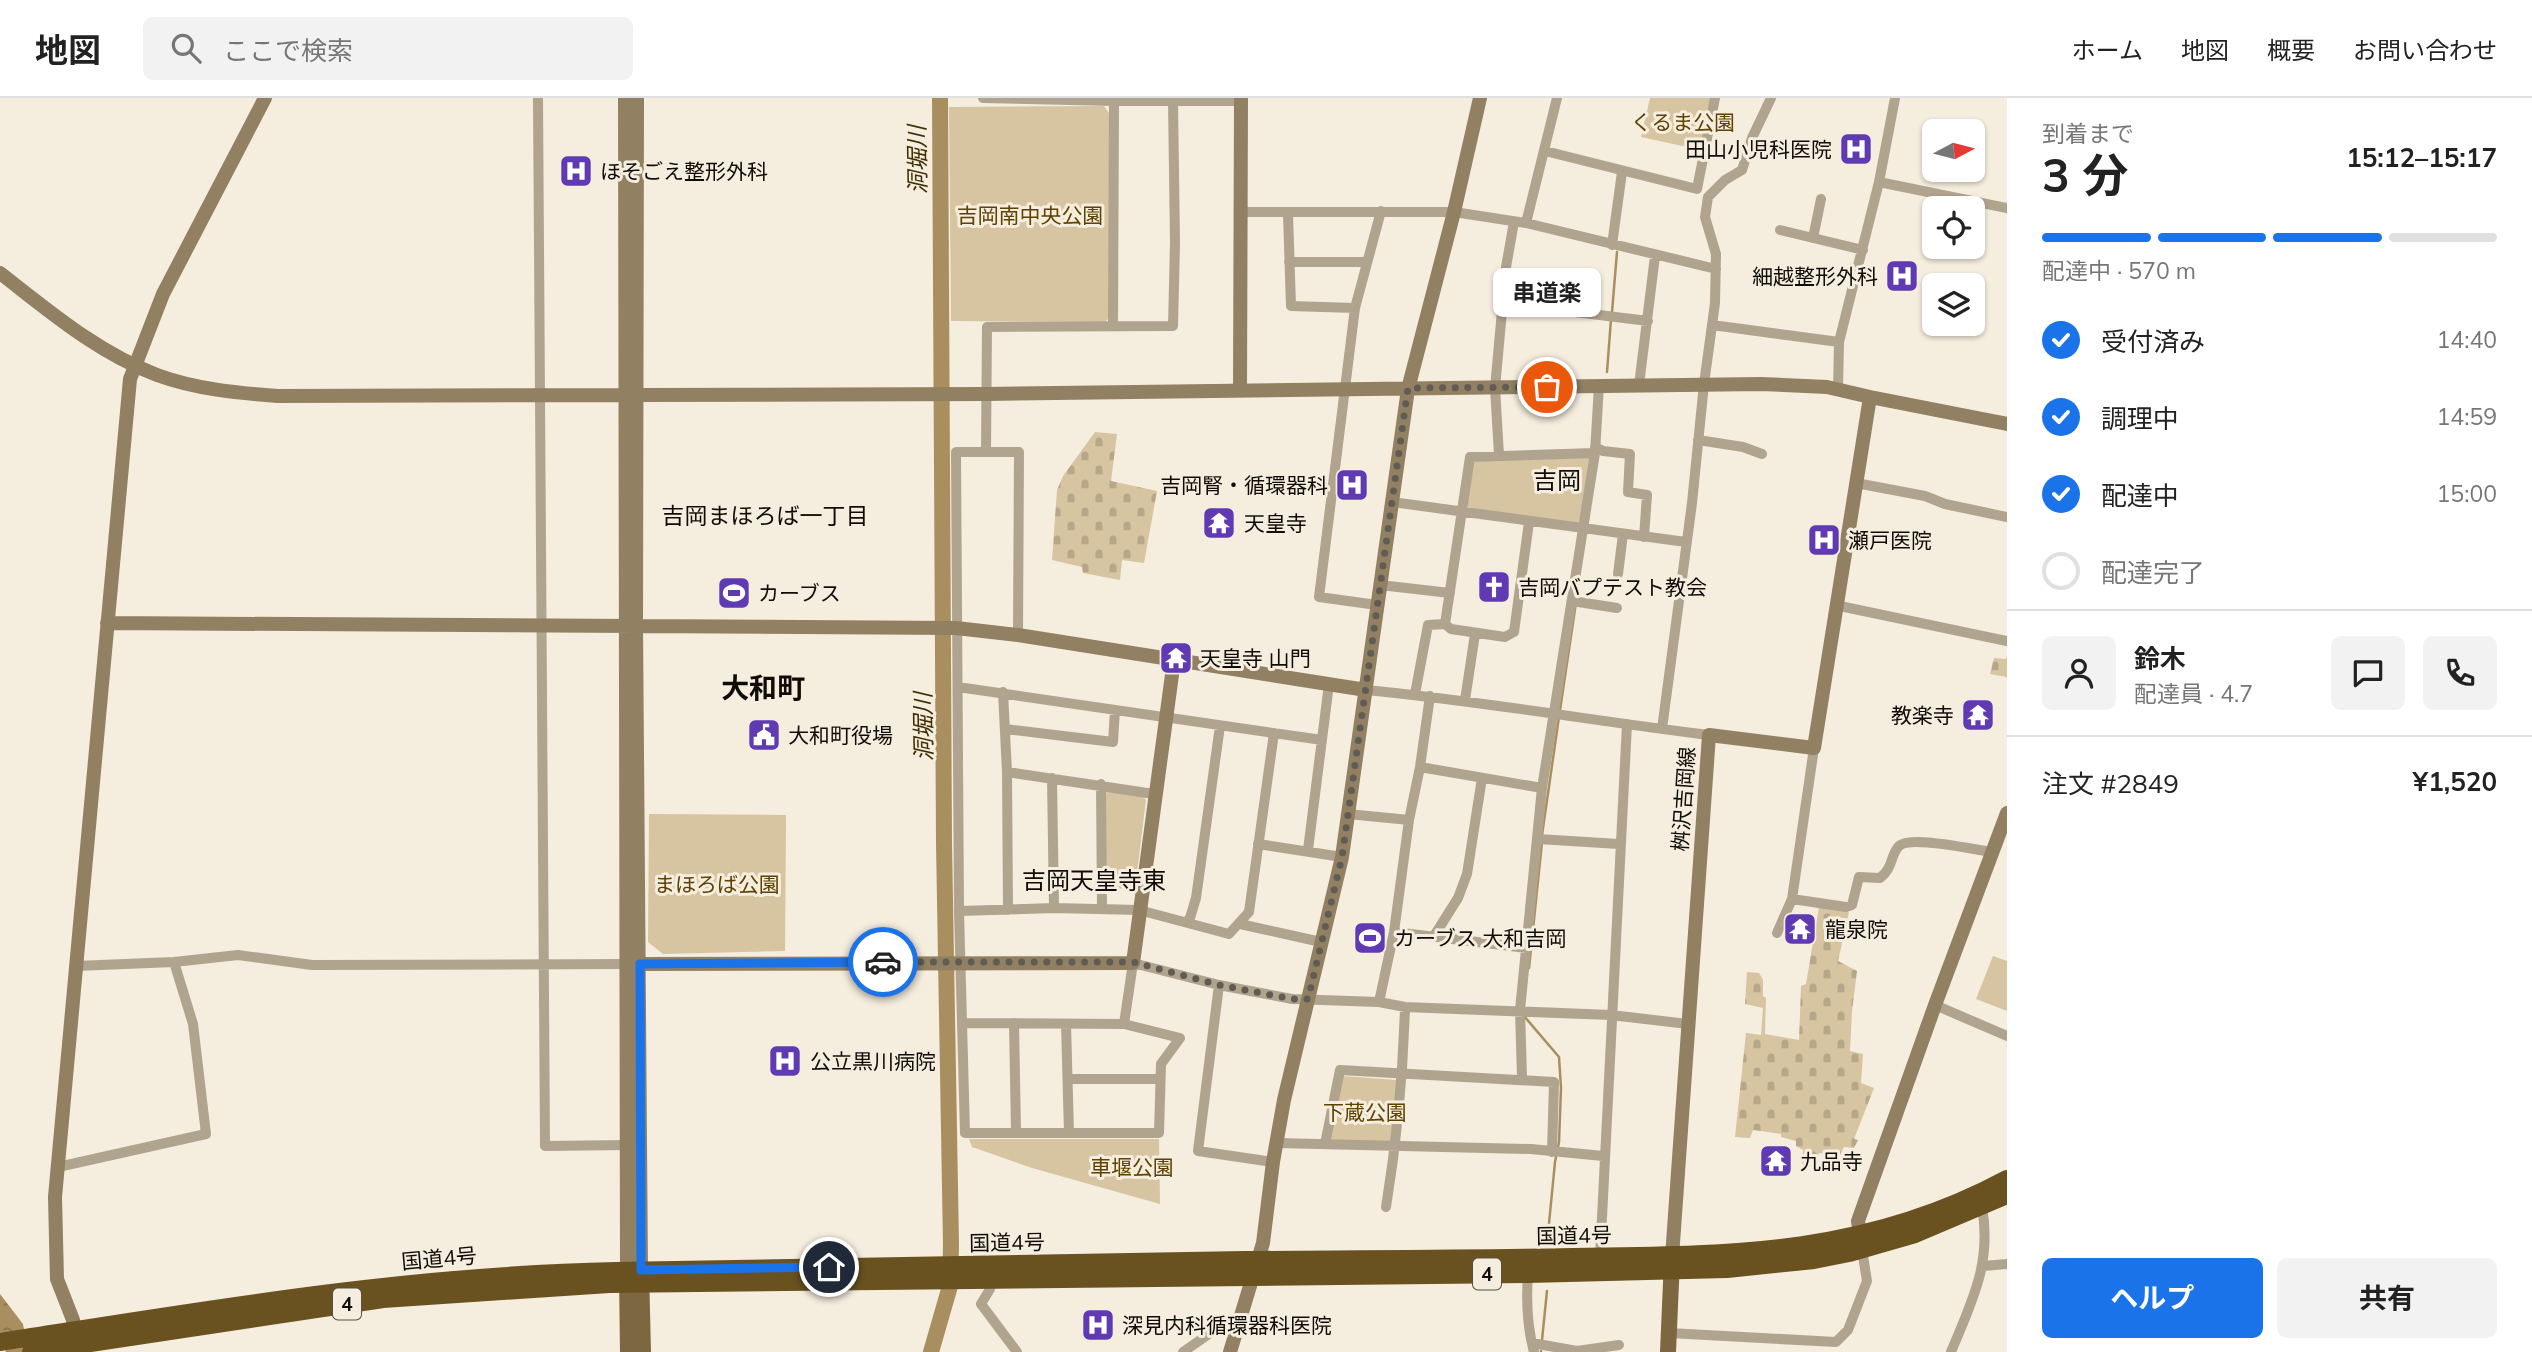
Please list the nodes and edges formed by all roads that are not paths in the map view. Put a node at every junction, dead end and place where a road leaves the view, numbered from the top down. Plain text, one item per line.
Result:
1 (264, 98) edge
2 (538, 98) edge
3 (625, 98) edge
4 (637, 98) edge
5 (983, 98) edge
6 (1480, 98) edge
7 (1557, 98) edge
8 (1715, 98) edge
9 (1771, 98) edge
10 (1895, 98) edge
11 (1241, 99) edge
12 (1114, 101) junction
13 (1173, 101) junction
14 (1545, 151) junction
15 (1622, 172) junction
16 (1879, 182) junction
17 (1697, 189) junction
18 (1708, 197) junction
19 (1821, 199) dead end
20 (2007, 208) edge
21 (1381, 211) junction
22 (1240, 212) junction
23 (1454, 212) junction
24 (1288, 214) junction
25 (1514, 222) junction
26 (1526, 223) junction
27 (1780, 230) dead end
28 (1813, 238) junction
29 (1612, 245) junction
30 (1863, 250) junction
31 (1655, 256) junction
32 (1289, 262) junction
33 (1366, 262) junction
34 (1716, 269) junction
35 (0, 273) edge
36 (1503, 303) junction
37 (1355, 308) junction
38 (1648, 321) junction
39 (1113, 325) junction
40 (1712, 325) junction
41 (1839, 342) junction
42 (135, 364) junction
43 (1703, 384) junction
44 (1599, 385) junction
45 (1639, 385) junction
46 (1408, 388) junction
47 (1495, 388) junction
48 (1240, 390) junction
49 (1346, 390) junction
50 (1838, 390) junction
51 (986, 394) junction
52 (630, 396) junction
53 (541, 397) junction
54 (1870, 397) junction
55 (2007, 424) edge
56 (1698, 440) junction
57 (1597, 449) junction
58 (986, 452) junction
59 (1762, 454) dead end
60 (1499, 455) junction
61 (1856, 483) junction
62 (1392, 502) junction
63 (1461, 512) junction
64 (2007, 517) edge
65 (1528, 522) junction
66 (1587, 530) junction
67 (1623, 534) junction
68 (1644, 537) junction
69 (1686, 542) junction
70 (1618, 574) dead end
71 (1380, 585) junction
72 (1450, 593) junction
73 (1576, 602) junction
74 (1835, 604) junction
75 (1377, 605) junction
76 (1617, 608) dead end
77 (107, 623) junction
78 (1445, 624) junction
79 (541, 625) junction
80 (630, 625) junction
81 (952, 628) junction
82 (1475, 634) junction
83 (1018, 635) junction
84 (2007, 640) edge
85 (1174, 660) junction
86 (1329, 684) junction
87 (958, 687) junction
88 (1366, 690) junction
89 (1003, 692) junction
90 (1415, 694) junction
91 (1430, 696) junction
92 (1465, 700) junction
93 (1115, 710) junction
94 (1556, 714) junction
95 (1166, 718) junction
96 (1627, 724) junction
97 (1220, 726) junction
98 (1005, 729) junction
99 (1662, 729) junction
100 (1274, 733) junction
101 (1709, 735) junction
102 (1322, 740) junction
103 (1814, 748) junction
104 (1420, 766) junction
105 (1007, 772) junction
106 (1052, 778) junction
107 (1482, 778) junction
108 (1101, 784) junction
109 (1542, 788) junction
110 (1154, 794) junction
111 (2007, 813) edge
112 (1348, 814) junction
113 (1409, 820) junction
114 (1541, 839) junction
115 (1258, 844) junction
116 (1619, 844) junction
117 (1308, 850) junction
118 (1992, 852) junction
119 (1342, 857) junction
120 (1792, 899) junction
121 (1054, 908) junction
122 (1102, 908) junction
123 (1008, 909) junction
124 (1139, 910) junction
125 (959, 911) junction
126 (1185, 922) junction
127 (1240, 924) junction
128 (1394, 932) junction
129 (1777, 933) dead end
130 (1434, 936) junction
131 (1321, 942) junction
132 (1527, 947) junction
133 (174, 962) junction
134 (961, 962) junction
135 (1133, 962) junction
136 (633, 964) junction
137 (545, 965) junction
138 (76, 966) junction
139 (1219, 985) junction
140 (1308, 999) junction
141 (1379, 1002) junction
142 (1935, 1005) junction
143 (1405, 1007) junction
144 (1524, 1011) junction
145 (1611, 1015) junction
146 (963, 1023) junction
147 (1014, 1023) junction
148 (1066, 1024) junction
149 (1124, 1024) junction
150 (1688, 1024) junction
151 (2007, 1035) edge
152 (1403, 1073) junction
153 (1522, 1078) junction
154 (1068, 1079) junction
155 (1160, 1079) junction
156 (1016, 1132) junction
157 (1069, 1133) junction
158 (1277, 1143) junction
159 (1325, 1144) junction
160 (626, 1145) junction
161 (1396, 1147) junction
162 (1556, 1152) junction
163 (1603, 1156) junction
164 (1273, 1162) junction
165 (58, 1167) junction
166 (2007, 1178) edge
167 (2007, 1195) edge
168 (1386, 1207) dead end
169 (1982, 1207) junction
170 (1861, 1243) junction
171 (1600, 1257) junction
172 (1672, 1264) junction
173 (2007, 1264) edge
174 (1983, 1265) junction
175 (1256, 1268) junction
176 (956, 1272) junction
177 (1528, 1274) junction
178 (634, 1277) junction
179 (990, 1279) junction
180 (1241, 1320) junction
181 (1669, 1333) junction
182 (76, 1337) junction
183 (51, 1341) junction
184 (0, 1342) edge
185 (1619, 1345) dead end
186 (1533, 1347) edge
187 (31, 1352) edge
188 (628, 1352) edge
189 (643, 1352) edge
190 (1017, 1352) edge
191 (1183, 1352) edge
192 (1230, 1352) edge
193 (1668, 1352) edge
194 (1951, 1352) edge

1 - 42 street
2 - 53 street
3 - 52 street
4 - 52 street
5 - 12 street
6 - 23 street
7 - 14 street
8 - 17 street
9 - 18 street
10 - 16 street
11 - 13 street
11 - 22 street
12 - 13 street
12 - 39 street
13 - 39 street
14 - 15 street
14 - 26 street
15 - 17 street
15 - 29 street
16 - 20 street
16 - 30 street
17 - 18 street
18 - 34 street
19 - 28 street
21 - 23 street
21 - 24 street
21 - 33 street
22 - 24 street
22 - 48 street
23 - 25 street
23 - 46 street
24 - 32 street
25 - 26 street
25 - 36 street
26 - 29 street
27 - 28 street
28 - 30 street
29 - 31 street
30 - 41 street
31 - 34 street
31 - 38 street
32 - 33 street
32 - 37 street
33 - 37 street
34 - 40 street
35 - 42 street
36 - 38 street
36 - 47 street
37 - 49 street
38 - 45 street
39 - 51 street
40 - 41 street
40 - 43 street
41 - 50 street
42 - 53 street
42 - 77 street
43 - 45 street
43 - 50 street
43 - 56 street
44 - 45 street
44 - 47 street
44 - 57 street
46 - 47 street
46 - 49 street
46 - 62 street
47 - 60 street
48 - 49 street
48 - 51 street
49 - 75 street
50 - 54 street
51 - 52 street
51 - 58 street
52 - 53 street
52 - 80 street
53 - 79 street
54 - 55 street
54 - 61 street
56 - 59 street
56 - 69 street
57 - 60 street
57 - 66 street
57 - 68 street
58 - 81 street
58 - 83 street
60 - 63 street
61 - 64 street
61 - 74 street
62 - 63 street
62 - 71 street
63 - 65 street
63 - 72 street
65 - 66 street
65 - 82 street
66 - 67 street
66 - 73 street
67 - 68 street
67 - 70 street
68 - 69 street
69 - 99 street
71 - 72 street
71 - 75 street
72 - 78 street
73 - 76 street
73 - 94 street
74 - 84 street
74 - 103 street
75 - 88 street
77 - 79 street
77 - 138 street
78 - 82 street
78 - 90 street
79 - 80 street
79 - 137 street
80 - 81 street
80 - 136 street
81 - 83 street
81 - 87 street
82 - 92 street
83 - 85 street
85 - 86 street
85 - 95 street
86 - 88 street
86 - 102 street
87 - 89 street
87 - 125 street
88 - 90 street
88 - 112 street
89 - 93 street
89 - 98 street
90 - 91 street
91 - 92 street
91 - 104 street
92 - 94 street
93 - 95 street
93 - 98 street
94 - 96 street
94 - 109 street
95 - 97 street
95 - 110 street
96 - 99 street
96 - 116 street
97 - 100 street
97 - 126 street
98 - 105 street
99 - 101 street
100 - 102 street
100 - 115 street
101 - 103 street, 桝沢吉岡線
101 - 150 street, 桝沢吉岡線
102 - 117 street
103 - 120 street
104 - 107 street
104 - 113 street
105 - 106 street
105 - 123 street
106 - 108 street
106 - 121 street
107 - 109 street
107 - 130 street
108 - 110 street
108 - 122 street
109 - 114 street
110 - 124 street
111 - 118 street
112 - 113 street
112 - 119 street
113 - 128 street
114 - 116 street
114 - 132 street
115 - 117 street
115 - 127 street
116 - 145 street
117 - 119 street
118 - 120 street
118 - 142 street
119 - 131 street
120 - 129 street
121 - 122 street
121 - 123 street
122 - 124 street
123 - 125 street
124 - 126 street
124 - 135 street
125 - 134 street
126 - 127 street
127 - 131 street
128 - 130 street
128 - 141 street
130 - 132 street
131 - 140 street
132 - 144 street
133 - 137 street
133 - 138 street
133 - 165 street
134 - 135 street
134 - 136 street
134 - 146 street
135 - 139 street
135 - 149 street
136 - 137 street
136 - 160 street
136 - 178 street
137 - 160 street
138 - 165 street
139 - 140 street
139 - 164 street
140 - 141 street
140 - 158 street
141 - 143 street
142 - 151 street
142 - 170 street
143 - 144 street
143 - 152 street
144 - 145 street
144 - 153 street
145 - 150 street
145 - 163 street
146 - 147 street
146 - 156 street
147 - 148 street
147 - 156 street
148 - 149 street
148 - 154 street
149 - 155 street
150 - 172 street, 桝沢吉岡線
152 - 153 street
152 - 159 street
152 - 161 street
153 - 162 street
154 - 155 street
154 - 157 street
155 - 157 street
156 - 157 street
158 - 159 street
158 - 164 street
159 - 161 street
160 - 178 street
161 - 162 street
161 - 168 street
162 - 163 street
163 - 171 street
164 - 175 street
165 - 182 street
166 - 170 highway, 国道4号 / 4
167 - 169 highway, 国道4号 / 4
169 - 170 highway, 国道4号 / 4
169 - 174 street
170 - 172 highway, 国道4号 / 4
170 - 181 street
171 - 172 highway, 国道4号 / 4
171 - 175 highway, 国道4号 / 4
172 - 177 highway, 国道4号 / 4
172 - 181 main road
173 - 174 street
174 - 194 street
175 - 176 highway, 国道4号 / 4
175 - 177 highway, 国道4号 / 4
175 - 179 highway, 国道4号 / 4
175 - 180 street
176 - 178 highway, 国道4号 / 4
176 - 179 highway, 国道4号 / 4
177 - 186 street
178 - 182 highway, 国道4号 / 4
178 - 188 main road
178 - 189 main road
179 - 190 street
180 - 191 street
180 - 192 street
181 - 193 main road
182 - 183 highway, 国道4号 / 4
183 - 184 highway, 国道4号 / 4
183 - 187 highway, 国道4号 / 4
185 - 186 street

